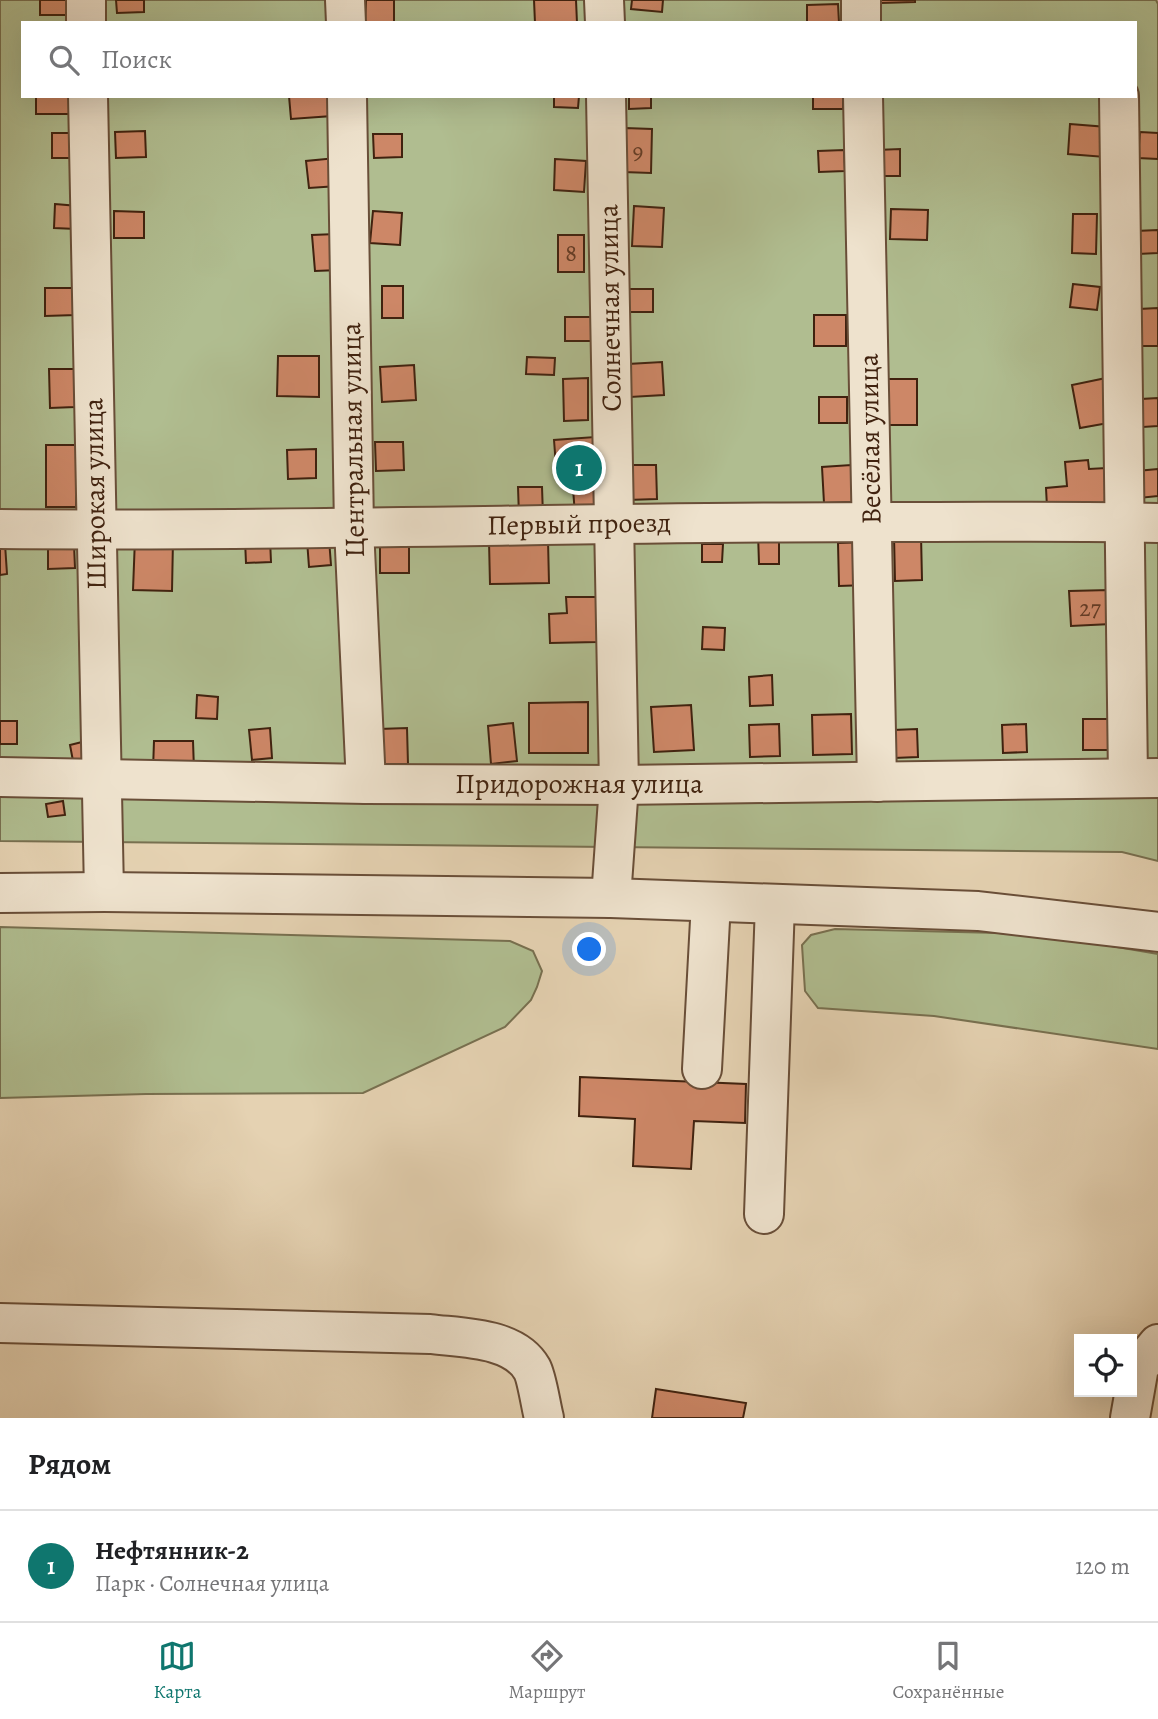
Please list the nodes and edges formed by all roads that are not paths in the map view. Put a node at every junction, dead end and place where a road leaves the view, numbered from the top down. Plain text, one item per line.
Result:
1 (86, 0) edge
2 (345, 0) edge
3 (604, 0) edge
4 (861, 0) edge
5 (86, 21) edge
6 (346, 21) edge
7 (604, 21) edge
8 (861, 21) edge
9 (88, 98) edge
10 (347, 98) edge
11 (606, 98) edge
12 (863, 98) edge
13 (1119, 98) edge
14 (872, 522) junction
15 (1141, 522) edge
16 (614, 523) junction
17 (354, 528) junction
18 (0, 529) edge
19 (96, 530) junction
20 (0, 777) edge
21 (1143, 778) edge
22 (100, 780) junction
23 (877, 782) junction
24 (366, 784) junction
25 (620, 785) junction
26 (104, 892) junction
27 (0, 893) edge
28 (611, 898) junction
29 (711, 902) junction
30 (775, 904) junction
31 (1158, 932) edge
32 (702, 1069) dead end
33 (764, 1214) dead end
34 (0, 1324) edge
35 (1158, 1344) edge
36 (544, 1418) edge
37 (1130, 1418) edge

1 - 5 street
2 - 6 street
3 - 7 street
4 - 8 street
9 - 19 street, Широкая улица
10 - 17 street, Центральная улица
11 - 16 street, Солнечная улица
12 - 14 street, Весёлая улица
13 - 15 street
14 - 15 street, Первый проезд
14 - 16 street, Первый проезд
14 - 23 street, Весёлая улица
15 - 21 street
16 - 17 street, Первый проезд
16 - 25 street, Солнечная улица
17 - 19 street, Первый проезд
17 - 24 street, Центральная улица
18 - 19 street, Первый проезд
19 - 22 street, Широкая улица
20 - 22 street, Придорожная улица
21 - 23 street, Придорожная улица
22 - 24 street, Придорожная улица
22 - 26 street, Широкая улица
23 - 25 street, Придорожная улица
24 - 25 street, Придорожная улица
25 - 28 street, Солнечная улица
26 - 27 street
26 - 28 street
28 - 29 street
29 - 30 street
29 - 32 street
30 - 31 street
30 - 33 street
34 - 36 street
35 - 37 street

